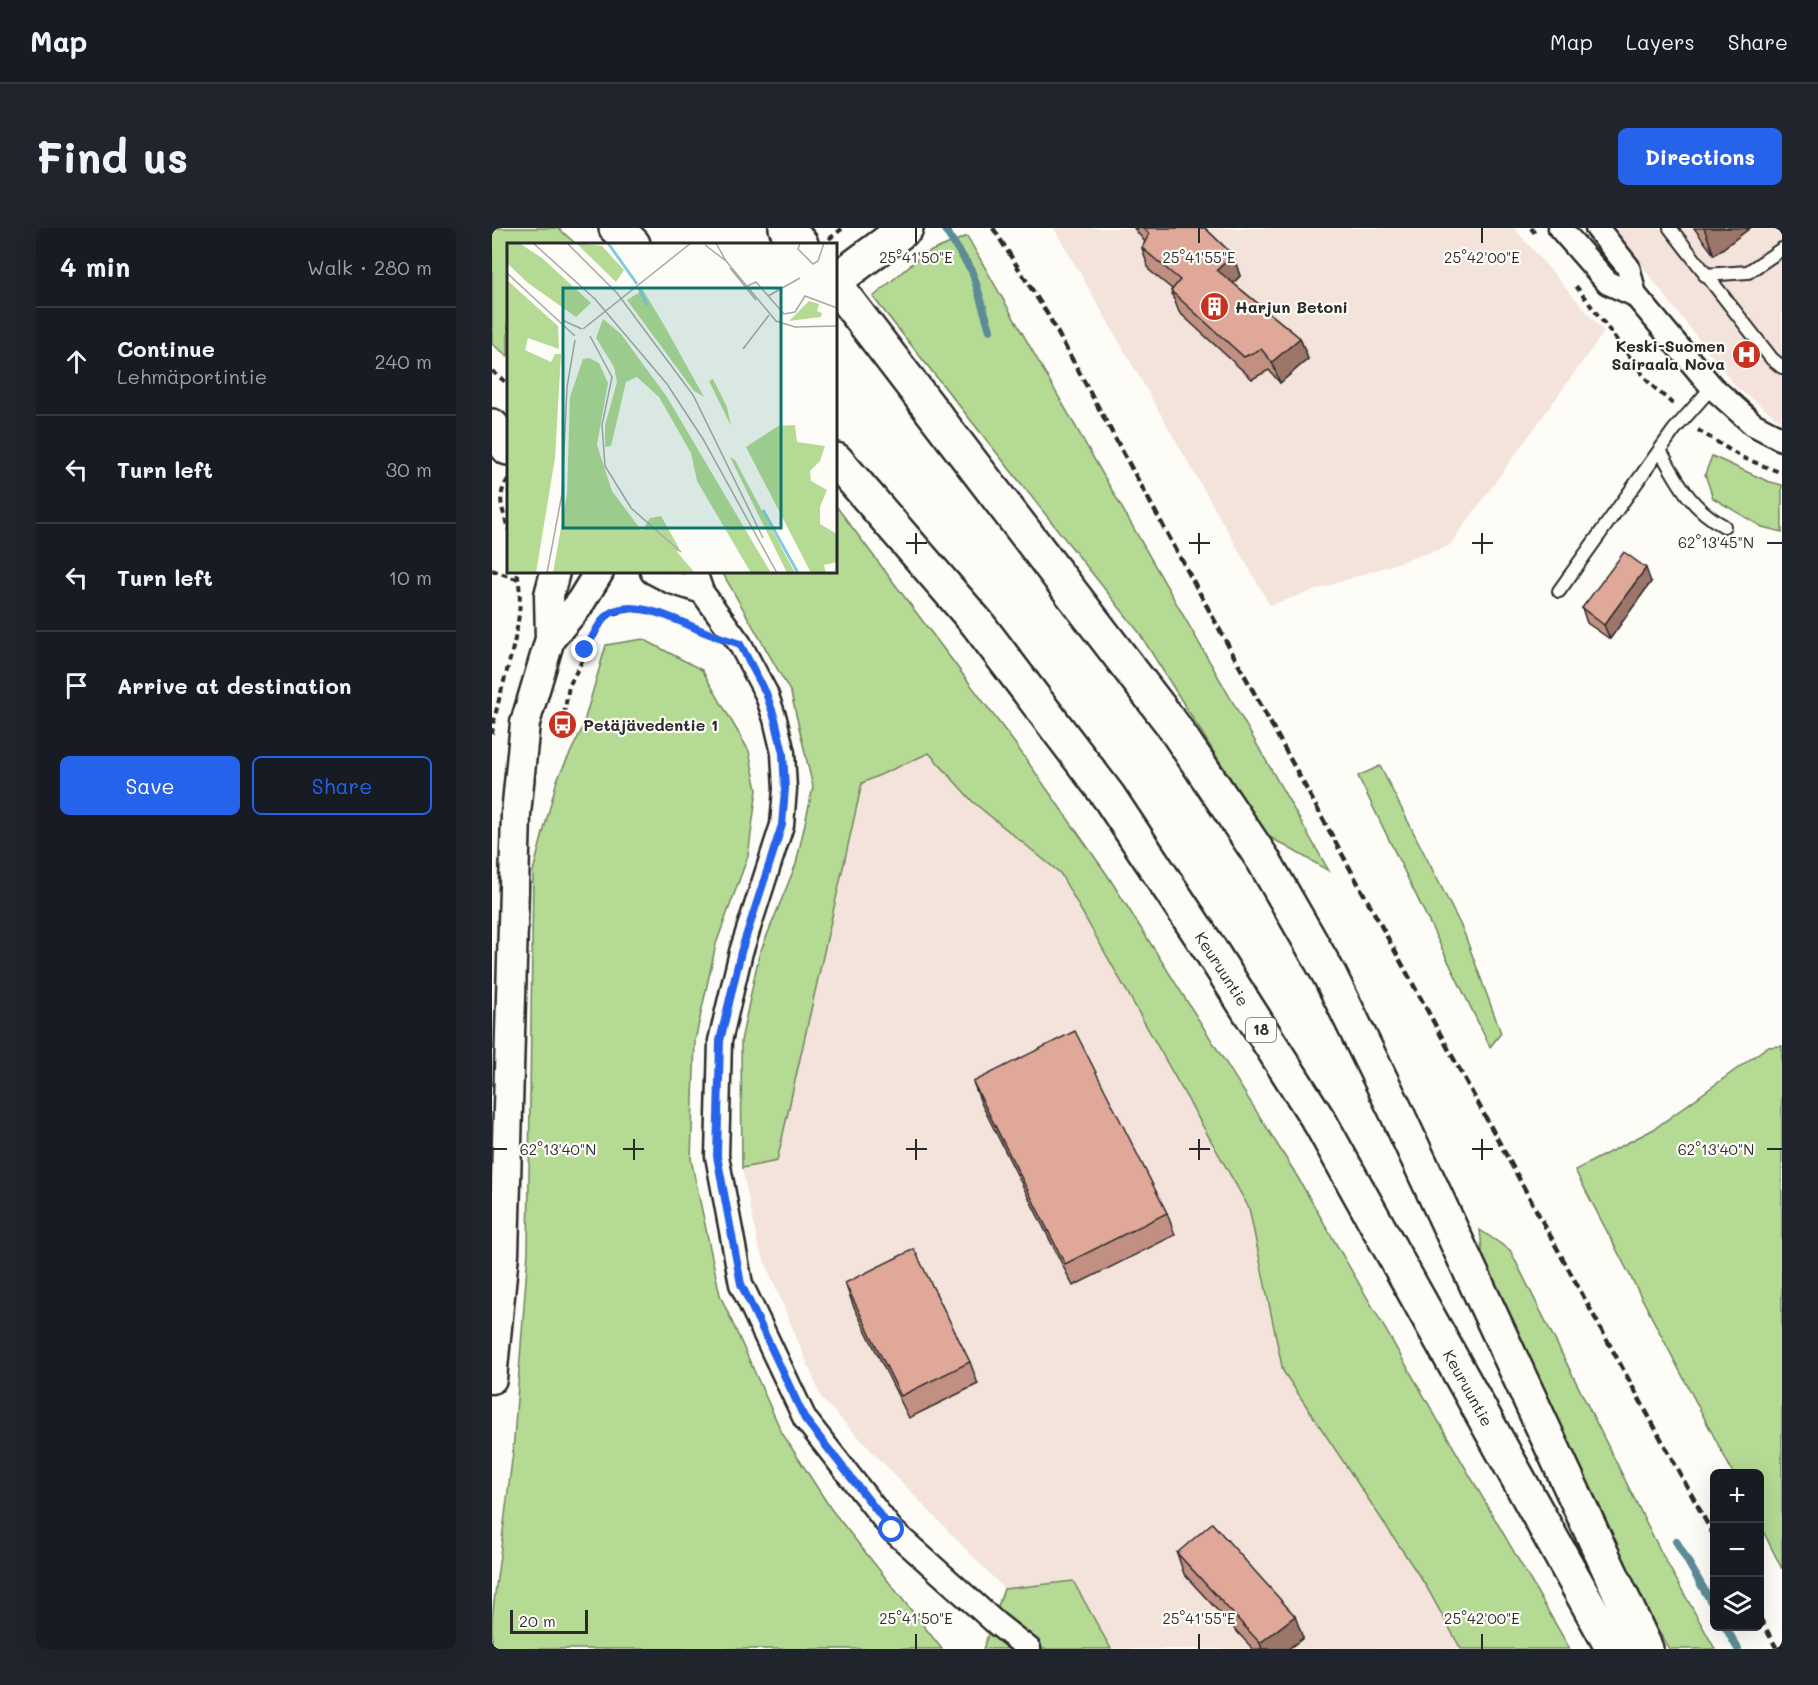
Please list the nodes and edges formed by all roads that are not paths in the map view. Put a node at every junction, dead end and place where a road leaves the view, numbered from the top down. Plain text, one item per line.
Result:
1 (616, 228) edge
2 (786, 228) edge
3 (906, 228) edge
4 (1560, 228) edge
5 (1597, 228) edge
6 (1670, 228) edge
7 (632, 243) edge
8 (800, 243) edge
9 (1782, 249) edge
10 (1705, 275) junction
11 (837, 279) edge
12 (837, 287) edge
13 (1635, 295) junction
14 (1782, 367) edge
15 (1712, 387) junction
16 (492, 418) edge
17 (507, 425) edge
18 (492, 426) edge
19 (1782, 439) edge
20 (507, 446) edge
21 (1660, 450) junction
22 (837, 461) edge
23 (1724, 526) dead end
24 (555, 573) edge
25 (598, 573) edge
26 (654, 573) edge
27 (699, 582) edge
28 (1559, 591) dead end
29 (550, 639) junction
30 (492, 1379) edge
31 (1029, 1649) edge
32 (1613, 1649) edge
33 (1646, 1649) edge

1 - 7 main road
2 - 8 main road
3 - 11 main road
4 - 13 street
5 - 13 street
6 - 10 lane
9 - 10 lane
10 - 14 lane
12 - 33 main road
13 - 15 street
15 - 19 street
15 - 21 lane
16 - 17 main road
18 - 20 main road
21 - 23 lane
21 - 28 lane
22 - 32 main road, Keuruuntie / 18
24 - 29 street
25 - 29 street
26 - 27 street
27 - 31 street
29 - 30 street

